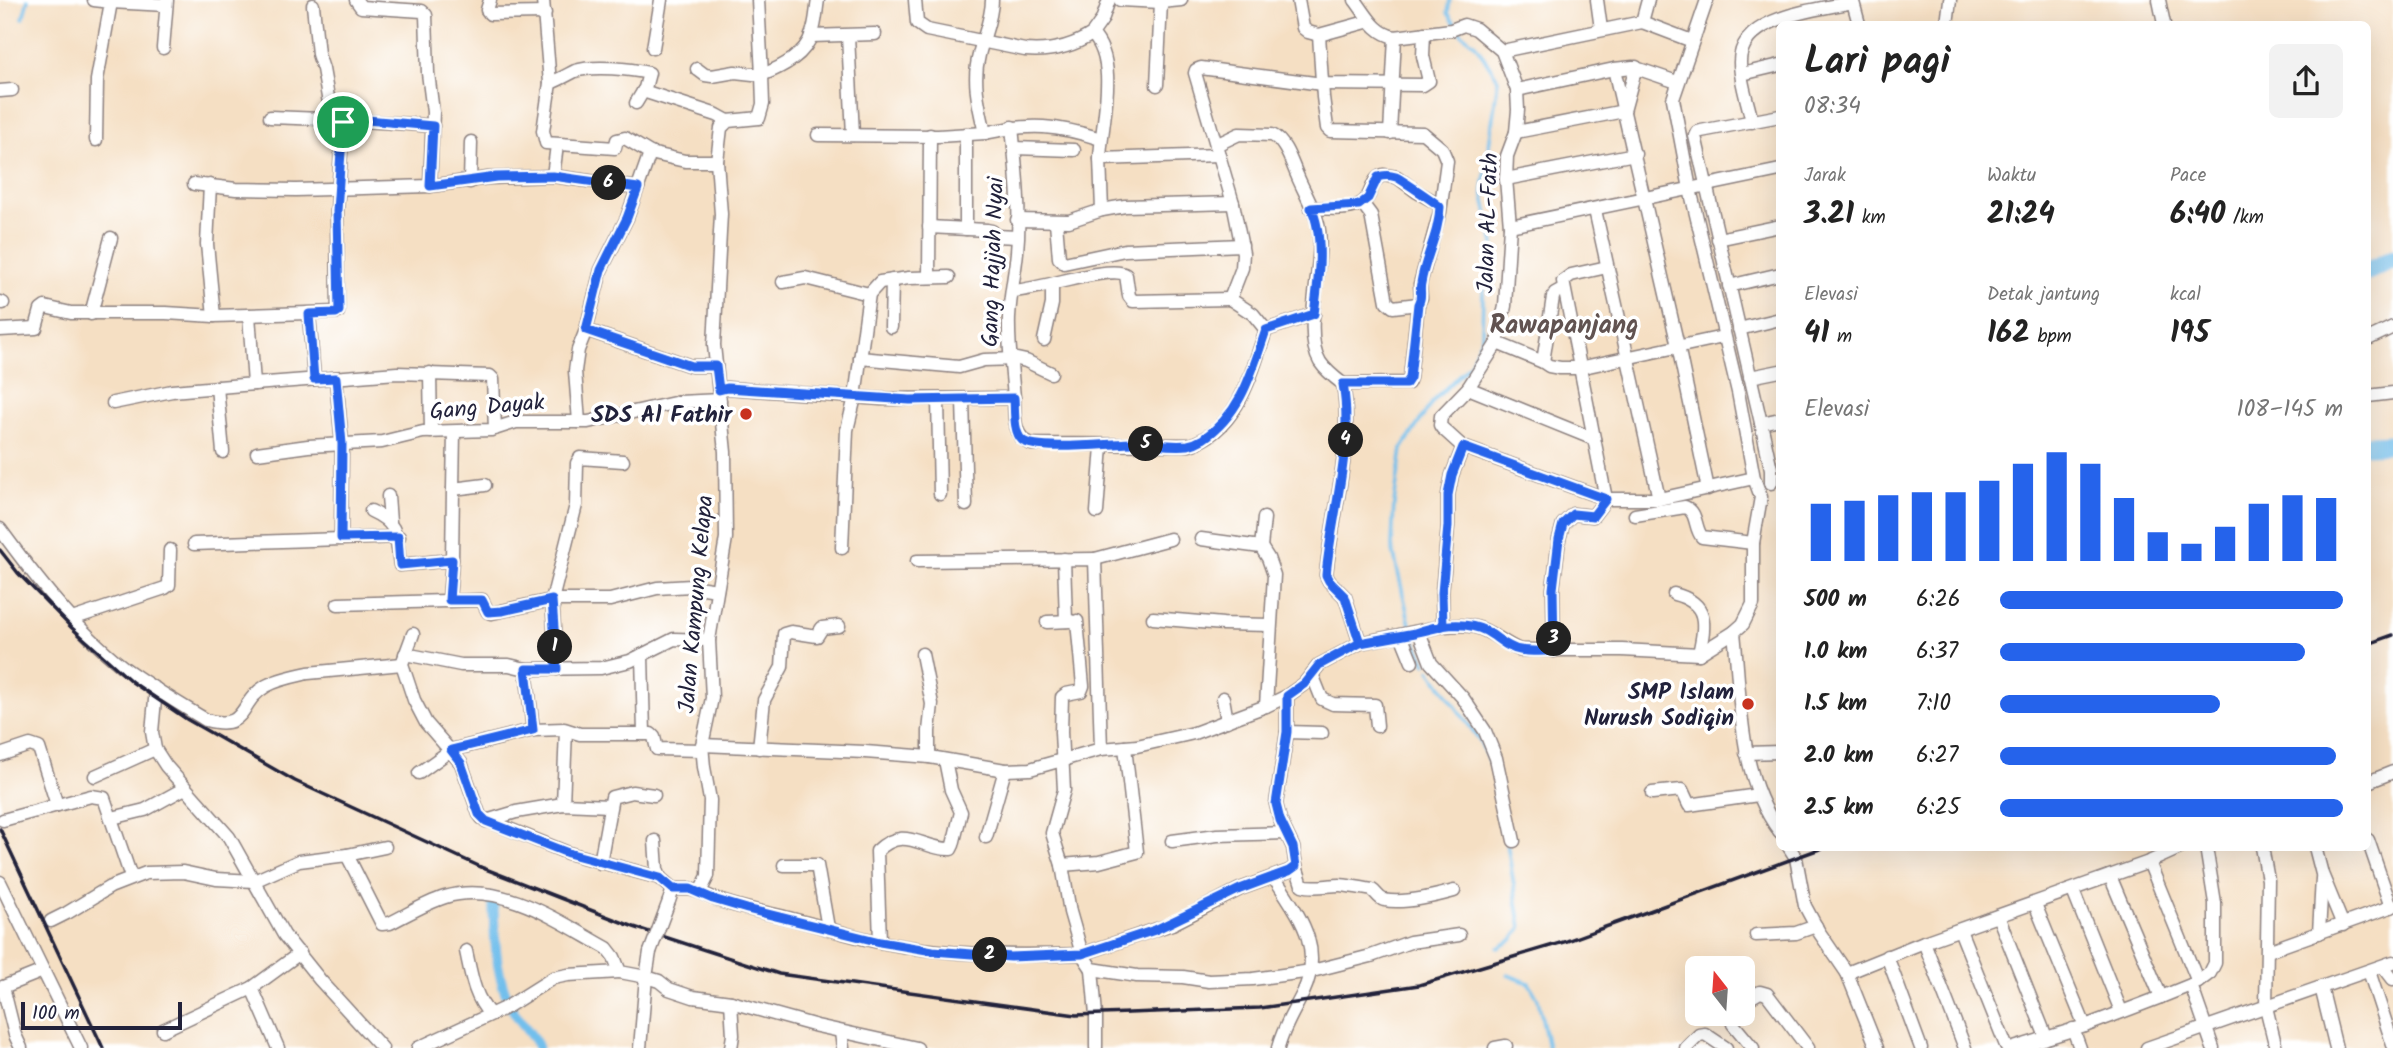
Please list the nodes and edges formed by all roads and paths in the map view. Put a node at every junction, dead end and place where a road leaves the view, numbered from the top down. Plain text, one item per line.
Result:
1 (94, 0) edge
2 (356, 0) edge
3 (490, 0) edge
4 (661, 0) edge
5 (758, 0) edge
6 (818, 0) edge
7 (915, 0) edge
8 (992, 0) edge
9 (1110, 0) edge
10 (1120, 0) edge
11 (1181, 0) edge
12 (1298, 0) edge
13 (1355, 0) edge
14 (1597, 0) edge
15 (1707, 0) edge
16 (1950, 0) edge
17 (2159, 0) edge
18 (1138, 1) edge
19 (111, 2) junction
20 (1161, 2) edge
21 (1645, 2) edge
22 (167, 3) edge
23 (313, 5) dead end
24 (544, 7) edge
25 (1370, 21) junction
26 (1858, 21) edge
27 (1947, 21) edge
28 (2163, 21) edge
29 (1642, 22) junction
30 (1601, 29) junction
31 (1424, 33) junction
32 (875, 34) dead end
33 (1091, 34) junction
34 (1319, 35) junction
35 (811, 36) junction
36 (848, 36) junction
37 (1395, 37) junction
38 (983, 41) junction
39 (1692, 41) junction
40 (163, 47) dead end
41 (653, 48) dead end
42 (1502, 51) junction
43 (1776, 66) edge
44 (1636, 67) junction
45 (697, 69) dead end
46 (1614, 69) junction
47 (1741, 74) junction
48 (762, 75) junction
49 (1677, 82) junction
50 (550, 83) junction
51 (1322, 84) junction
52 (1157, 85) dead end
53 (1393, 85) junction
54 (1517, 90) junction
55 (643, 91) junction
56 (636, 103) dead end
57 (1624, 111) junction
58 (270, 117) dead end
59 (1776, 117) edge
60 (337, 121) junction
61 (728, 121) junction
62 (1752, 122) junction
63 (433, 126) junction
64 (1012, 128) junction
65 (1516, 132) junction
66 (985, 133) junction
67 (1390, 133) junction
68 (966, 134) junction
69 (818, 135) dead end
70 (853, 135) junction
71 (930, 135) junction
72 (1101, 139) junction
73 (96, 140) dead end
74 (471, 142) dead end
75 (557, 145) junction
76 (1014, 148) junction
77 (1073, 150) dead end
78 (1217, 150) junction
79 (650, 153) junction
80 (1635, 154) junction
81 (1101, 159) junction
82 (717, 161) junction
83 (1776, 171) edge
84 (553, 176) junction
85 (1506, 179) junction
86 (470, 182) junction
87 (194, 184) dead end
88 (210, 186) junction
89 (430, 186) junction
90 (337, 188) junction
91 (638, 188) junction
92 (1697, 188) junction
93 (1645, 198) junction
94 (1233, 203) junction
95 (1362, 203) junction
96 (1440, 207) junction
97 (1311, 208) junction
98 (1102, 210) junction
99 (1595, 210) junction
100 (1017, 220) junction
101 (1056, 222) junction
102 (1510, 226) junction
103 (929, 227) junction
104 (1776, 227) edge
105 (966, 229) junction
106 (1017, 237) junction
107 (111, 239) dead end
108 (1718, 239) junction
109 (1241, 245) junction
110 (1607, 267) junction
111 (1776, 275) edge
112 (929, 277) junction
113 (949, 277) dead end
114 (892, 280) junction
115 (783, 282) dead end
116 (1052, 284) junction
117 (1729, 286) junction
118 (1564, 288) junction
119 (1012, 291) junction
120 (869, 294) junction
121 (1230, 299) junction
122 (1418, 304) junction
123 (91, 314) junction
124 (309, 314) junction
125 (1314, 314) junction
126 (249, 315) junction
127 (214, 316) junction
128 (1776, 321) edge
129 (891, 327) dead end
130 (2393, 327) edge
131 (1739, 329) junction
132 (0, 330) edge
133 (586, 330) junction
134 (1266, 330) junction
135 (1723, 337) junction
136 (2371, 338) edge
137 (1044, 340) dead end
138 (1497, 343) junction
139 (1678, 346) junction
140 (1629, 356) junction
141 (860, 358) junction
142 (1009, 358) junction
143 (1543, 362) junction
144 (716, 366) junction
145 (1579, 368) junction
146 (430, 373) junction
147 (1051, 373) dead end
148 (1776, 373) edge
149 (336, 378) junction
150 (314, 379) junction
151 (1751, 382) junction
152 (254, 384) junction
153 (1343, 384) junction
154 (217, 387) junction
155 (1468, 387) junction
156 (1738, 392) junction
157 (2393, 393) edge
158 (720, 395) junction
159 (2371, 396) edge
160 (855, 397) junction
161 (1014, 398) junction
162 (937, 400) junction
163 (963, 400) junction
164 (113, 403) dead end
165 (1776, 420) edge
166 (579, 422) junction
167 (1761, 423) junction
168 (495, 429) junction
169 (431, 432) junction
170 (454, 432) junction
171 (1594, 439) junction
172 (342, 444) junction
173 (1102, 446) junction
174 (1463, 447) junction
175 (223, 452) dead end
176 (257, 453) dead end
177 (623, 461) dead end
178 (1775, 468) edge
179 (1754, 478) junction
180 (1775, 482) edge
181 (485, 485) dead end
182 (453, 489) junction
183 (1708, 489) junction
184 (940, 494) dead end
185 (388, 496) dead end
186 (1761, 497) junction
187 (1606, 499) junction
188 (1659, 499) junction
189 (966, 505) dead end
190 (371, 511) dead end
191 (1097, 512) dead end
192 (1635, 515) dead end
193 (1264, 518) dead end
194 (390, 522) junction
195 (0, 529) edge
196 (398, 537) junction
197 (341, 538) junction
198 (1170, 539) dead end
199 (1201, 539) dead end
200 (1754, 543) junction
201 (194, 544) dead end
202 (1261, 547) junction
203 (842, 548) dead end
204 (170, 550) dead end
205 (1064, 559) junction
206 (1095, 559) junction
207 (452, 560) junction
208 (917, 561) dead end
209 (717, 590) junction
210 (1674, 594) dead end
211 (449, 600) junction
212 (552, 600) junction
213 (338, 604) dead end
214 (1153, 618) dead end
215 (72, 619) junction
216 (1096, 619) junction
217 (1072, 621) junction
218 (1047, 622) dead end
219 (1270, 625) junction
220 (839, 626) dead end
221 (1443, 626) junction
222 (1734, 632) junction
223 (413, 634) dead end
224 (1411, 634) junction
225 (709, 640) junction
226 (1360, 643) junction
227 (1554, 651) junction
228 (922, 654) dead end
229 (1699, 654) junction
230 (642, 655) junction
231 (404, 659) junction
232 (1412, 662) dead end
233 (526, 669) junction
234 (557, 669) junction
235 (1312, 674) junction
236 (156, 689) junction
237 (1287, 696) junction
238 (1223, 698) dead end
239 (1266, 706) junction
240 (1227, 721) junction
241 (1377, 726) dead end
242 (533, 730) junction
243 (566, 730) junction
244 (1287, 732) junction
245 (1322, 733) dead end
246 (644, 734) junction
247 (702, 747) junction
248 (1125, 747) junction
249 (759, 748) junction
250 (155, 749) junction
251 (1101, 749) junction
252 (451, 750) junction
253 (1776, 752) edge
254 (1746, 753) junction
255 (0, 755) edge
256 (929, 757) junction
257 (945, 760) junction
258 (1062, 761) junction
259 (1005, 770) junction
260 (2393, 772) edge
261 (419, 774) dead end
262 (95, 776) dead end
263 (2371, 781) edge
264 (185, 788) junction
265 (1652, 793) dead end
266 (654, 795) dead end
267 (1758, 795) junction
268 (563, 804) junction
269 (57, 805) junction
270 (610, 806) junction
271 (112, 818) junction
272 (3, 820) dead end
273 (486, 821) junction
274 (1776, 827) edge
275 (1286, 833) junction
276 (986, 837) dead end
277 (655, 841) dead end
278 (1172, 841) dead end
279 (1514, 841) dead end
280 (386, 847) dead end
281 (2371, 848) edge
282 (1792, 851) edge
283 (2173, 851) edge
284 (2207, 851) edge
285 (2263, 851) edge
286 (2316, 851) edge
287 (348, 855) junction
288 (2149, 862) junction
289 (600, 863) junction
290 (1062, 864) junction
291 (784, 865) dead end
292 (1296, 866) junction
293 (2322, 874) junction
294 (2110, 876) junction
295 (131, 877) junction
296 (1274, 877) junction
297 (660, 878) junction
298 (254, 881) junction
299 (0, 883) edge
300 (1454, 891) dead end
301 (2073, 891) junction
302 (700, 892) junction
303 (671, 895) junction
304 (2035, 904) junction
305 (2392, 906) edge
306 (1998, 916) junction
307 (51, 920) dead end
308 (2343, 925) junction
309 (1816, 926) junction
310 (828, 928) junction
311 (1960, 930) junction
312 (2319, 933) junction
313 (1459, 935) dead end
314 (1756, 935) dead end
315 (880, 942) junction
316 (1924, 942) junction
317 (466, 951) dead end
318 (2268, 951) junction
319 (300, 953) junction
320 (1082, 954) junction
321 (1887, 956) junction
322 (2388, 964) edge
323 (1092, 969) junction
324 (43, 971) junction
325 (1312, 971) junction
326 (2369, 971) junction
327 (620, 972) junction
328 (1847, 973) junction
329 (646, 976) junction
330 (2393, 979) edge
331 (2195, 984) junction
332 (2, 987) edge
333 (2320, 987) junction
334 (252, 988) junction
335 (1755, 995) edge
336 (2161, 997) junction
337 (731, 1002) junction
338 (2266, 1007) junction
339 (2121, 1011) junction
340 (490, 1014) junction
341 (1735, 1026) edge
342 (2079, 1027) junction
343 (2206, 1027) junction
344 (163, 1030) dead end
345 (841, 1032) junction
346 (2046, 1037) junction
347 (2166, 1045) edge
348 (2393, 1045) edge
349 (21, 1048) edge
350 (81, 1048) edge
351 (278, 1048) edge
352 (382, 1048) edge
353 (418, 1048) edge
354 (639, 1048) edge
355 (731, 1048) edge
356 (843, 1048) edge
357 (918, 1048) edge
358 (1096, 1048) edge
359 (1278, 1048) edge
360 (1686, 1048) edge
361 (1726, 1048) edge
362 (1753, 1048) edge
363 (1808, 1048) edge
364 (1877, 1048) edge
365 (1921, 1048) edge
366 (1965, 1048) edge
367 (2007, 1048) edge
368 (2014, 1048) edge
369 (2080, 1048) edge
370 (2147, 1048) edge
371 (2213, 1048) edge
372 (2276, 1048) edge
373 (2336, 1048) edge

1 - 19 street
2 - 63 street
3 - 24 street
4 - 41 street
5 - 48 street
6 - 35 street
7 - 38 street
8 - 38 street
9 - 33 street
10 - 18 street
11 - 20 street
12 - 34 street
13 - 25 street
14 - 30 street
15 - 39 street
16 - 27 street
17 - 28 street
18 - 20 street
19 - 22 street
19 - 73 street
20 - 52 street
21 - 29 street
22 - 40 street
23 - 60 street
24 - 50 street
25 - 34 street
25 - 37 street
26 - 47 street
29 - 30 street
29 - 39 street
30 - 42 street
31 - 37 street
31 - 42 street
31 - 53 street
32 - 36 street
33 - 38 street
33 - 72 street
34 - 51 street
35 - 36 street
35 - 48 street
36 - 70 street
37 - 53 street
38 - 66 street
39 - 49 street
42 - 54 street, Jalan AL-Fath
43 - 47 street
44 - 46 street
44 - 49 street
44 - 57 street
45 - 48 street
46 - 54 street
46 - 57 street
47 - 62 street
48 - 61 street
49 - 92 street
50 - 55 street
50 - 75 street
51 - 53 street
51 - 67 street
51 - 78 street
53 - 67 street
54 - 65 street, Jalan AL-Fath
55 - 56 street
55 - 61 street
57 - 65 street
57 - 80 street
58 - 60 street
59 - 62 street
60 - 63 street
60 - 90 street
61 - 82 street, Jalan Kampung Kelapa
62 - 92 street
63 - 89 street
64 - 66 street
64 - 72 street
64 - 76 street, Gang Hajjah Nyai
65 - 85 street, Jalan AL-Fath
66 - 68 street
67 - 96 street
68 - 71 street
68 - 105 street
69 - 70 street
70 - 71 street
71 - 103 street
72 - 81 street
74 - 86 street
75 - 79 street
75 - 84 street
76 - 77 street
76 - 100 street, Gang Hajjah Nyai
78 - 81 street
78 - 94 street
78 - 97 street
79 - 82 street
79 - 91 street
80 - 85 street
80 - 93 street
81 - 98 street
82 - 144 street, Jalan Kampung Kelapa
83 - 92 street
84 - 86 street
84 - 91 street
85 - 102 street, Jalan AL-Fath
86 - 89 street
87 - 88 street
88 - 90 street
88 - 127 street
89 - 90 street
90 - 124 street
91 - 133 street
92 - 93 street
92 - 108 street
92 - 135 street
93 - 99 street
93 - 139 street
94 - 98 street
94 - 109 street
95 - 96 street
95 - 97 street
95 - 122 street
96 - 122 street
97 - 125 street
98 - 101 street
99 - 102 street
99 - 110 street
100 - 101 street
100 - 106 street, Gang Hajjah Nyai
101 - 109 street
102 - 138 street, Jalan AL-Fath
103 - 105 street
103 - 112 street
104 - 108 street
105 - 106 street
106 - 119 street, Gang Hajjah Nyai
107 - 123 street
108 - 117 street
109 - 121 street
110 - 118 street
110 - 140 street
111 - 117 street
112 - 113 street
112 - 114 street
114 - 120 street
114 - 129 street
115 - 120 street
116 - 119 street
116 - 121 street
116 - 137 street
117 - 131 street
118 - 143 street
118 - 145 street
119 - 142 street, Gang Hajjah Nyai
120 - 141 street
121 - 134 street
122 - 153 street
123 - 127 street
123 - 132 street
124 - 126 street
124 - 150 street
125 - 134 street
125 - 153 street
126 - 127 street
126 - 152 street
128 - 131 street
130 - 136 street
131 - 151 street
133 - 144 street
133 - 166 street
134 - 173 street
135 - 139 street
135 - 156 street
138 - 143 street
138 - 155 street, Jalan AL-Fath
139 - 140 street
139 - 183 street
140 - 145 street
140 - 188 street
141 - 142 street
141 - 160 street
142 - 147 street
142 - 161 street, Gang Hajjah Nyai
143 - 145 street
144 - 158 street, Jalan Kampung Kelapa
145 - 171 street
146 - 149 street
146 - 168 street
146 - 169 street
148 - 151 street
149 - 150 street
149 - 172 street
150 - 152 street
151 - 156 street
151 - 167 street
152 - 154 street
153 - 226 street
154 - 164 street
154 - 175 street
155 - 171 street
155 - 174 street, Jalan AL-Fath
156 - 179 street
157 - 159 street
158 - 160 street, Gang Dayak
158 - 166 street, Gang Dayak
158 - 209 street, Jalan Kampung Kelapa
160 - 162 street, Gang Dayak
160 - 203 street
161 - 163 street, Gang Dayak
161 - 173 street, Gang Hajjah Nyai
162 - 163 street, Gang Dayak
162 - 184 street
163 - 189 street
165 - 167 street
166 - 168 street, Gang Dayak
167 - 178 street
168 - 170 street, Gang Dayak
169 - 170 street, Gang Dayak
169 - 172 street, Gang Dayak
170 - 182 street
171 - 187 street
172 - 176 street, Gang Dayak
172 - 197 street
173 - 191 street
174 - 187 street, Jalan AL-Fath
174 - 221 street
177 - 212 street
178 - 180 street
179 - 183 street, Jalan AL-Fath
179 - 186 street
180 - 186 street
181 - 182 street
182 - 207 street
183 - 188 street, Jalan AL-Fath
185 - 194 street
186 - 200 street
187 - 188 street, Jalan AL-Fath
187 - 227 street
190 - 194 street
192 - 200 street
193 - 202 street
194 - 196 street
195 - 215 street
196 - 197 street
196 - 207 street
197 - 201 street
198 - 206 street
199 - 202 street
200 - 222 street
202 - 219 street
204 - 215 street
205 - 206 street
205 - 208 street
205 - 217 street
206 - 216 street
207 - 211 street
209 - 212 street
209 - 225 street, Jalan Kampung Kelapa
210 - 229 street
211 - 212 street
211 - 213 street
212 - 234 street
214 - 219 street
215 - 236 street
216 - 217 street
216 - 251 street
217 - 218 street
217 - 258 street
219 - 239 street
220 - 249 street
221 - 224 street
221 - 227 street
222 - 229 street
222 - 254 street
223 - 231 street
224 - 226 street
224 - 232 street
224 - 279 street
225 - 230 street
225 - 247 street, Jalan Kampung Kelapa
226 - 235 street
227 - 229 street
228 - 256 street
230 - 234 street
230 - 246 street
231 - 233 street
231 - 236 street
231 - 252 street
233 - 234 street
233 - 242 street
235 - 237 street
235 - 241 street
236 - 250 street
237 - 239 street
237 - 244 street
238 - 240 street
239 - 240 street
240 - 248 street
242 - 243 street
242 - 252 street
243 - 246 street
243 - 268 street
244 - 245 street
244 - 275 street
246 - 247 street
247 - 249 street
247 - 302 street, Jalan Kampung Kelapa
248 - 251 street
248 - 290 street
249 - 256 street
250 - 262 street
250 - 264 street
251 - 258 street
252 - 261 street
252 - 273 street
253 - 254 street
254 - 267 street
255 - 269 street
256 - 257 street
257 - 259 street
257 - 315 street
258 - 259 street
258 - 290 street
259 - 276 street
260 - 263 street
264 - 271 street
264 - 298 street
265 - 267 street
266 - 270 street
267 - 274 street
268 - 270 street
268 - 273 street
269 - 271 street
269 - 272 street
270 - 289 street
271 - 295 street
273 - 289 street
275 - 278 street
275 - 292 street
277 - 297 street
280 - 287 street
281 - 305 street
282 - 309 street
283 - 288 street
284 - 331 street
285 - 318 street
286 - 293 street
287 - 298 street
287 - 327 street
288 - 294 street
288 - 331 street
289 - 297 street
290 - 320 street
291 - 310 street
292 - 296 street
292 - 300 street
293 - 308 street
293 - 312 street
294 - 301 street
294 - 336 street
295 - 298 street
295 - 307 street
296 - 320 street
296 - 325 street
297 - 303 street
298 - 319 street
299 - 324 street
301 - 304 street
301 - 339 street
302 - 303 street
302 - 310 street
303 - 329 street, bridge
304 - 306 street
304 - 342 street
305 - 308 street
306 - 311 street
306 - 346 street
308 - 312 street
309 - 314 street
309 - 328 street
310 - 315 street
311 - 316 street
311 - 367 street
312 - 318 street
313 - 325 street
315 - 320 street
316 - 321 street
316 - 366 street
317 - 340 street
318 - 338 street
319 - 334 street
319 - 352 street
320 - 323 street
321 - 328 street
321 - 365 street
322 - 326 street
322 - 330 street
323 - 325 street
323 - 358 street
324 - 332 street
324 - 350 street
325 - 359 street
326 - 333 street
326 - 348 street
327 - 329 street
327 - 340 street
328 - 364 street
329 - 337 street
329 - 354 street
331 - 336 street
331 - 343 street
332 - 349 street
333 - 338 street
333 - 373 street
334 - 344 street
334 - 351 street
335 - 363 street
336 - 339 street
337 - 345 street
337 - 355 street
338 - 343 street
338 - 372 street
339 - 342 street
340 - 353 street
341 - 362 street
342 - 346 street
342 - 369 street
343 - 347 street
343 - 371 street
345 - 356 street
345 - 357 street
346 - 368 street
347 - 370 street
360 - 361 street

